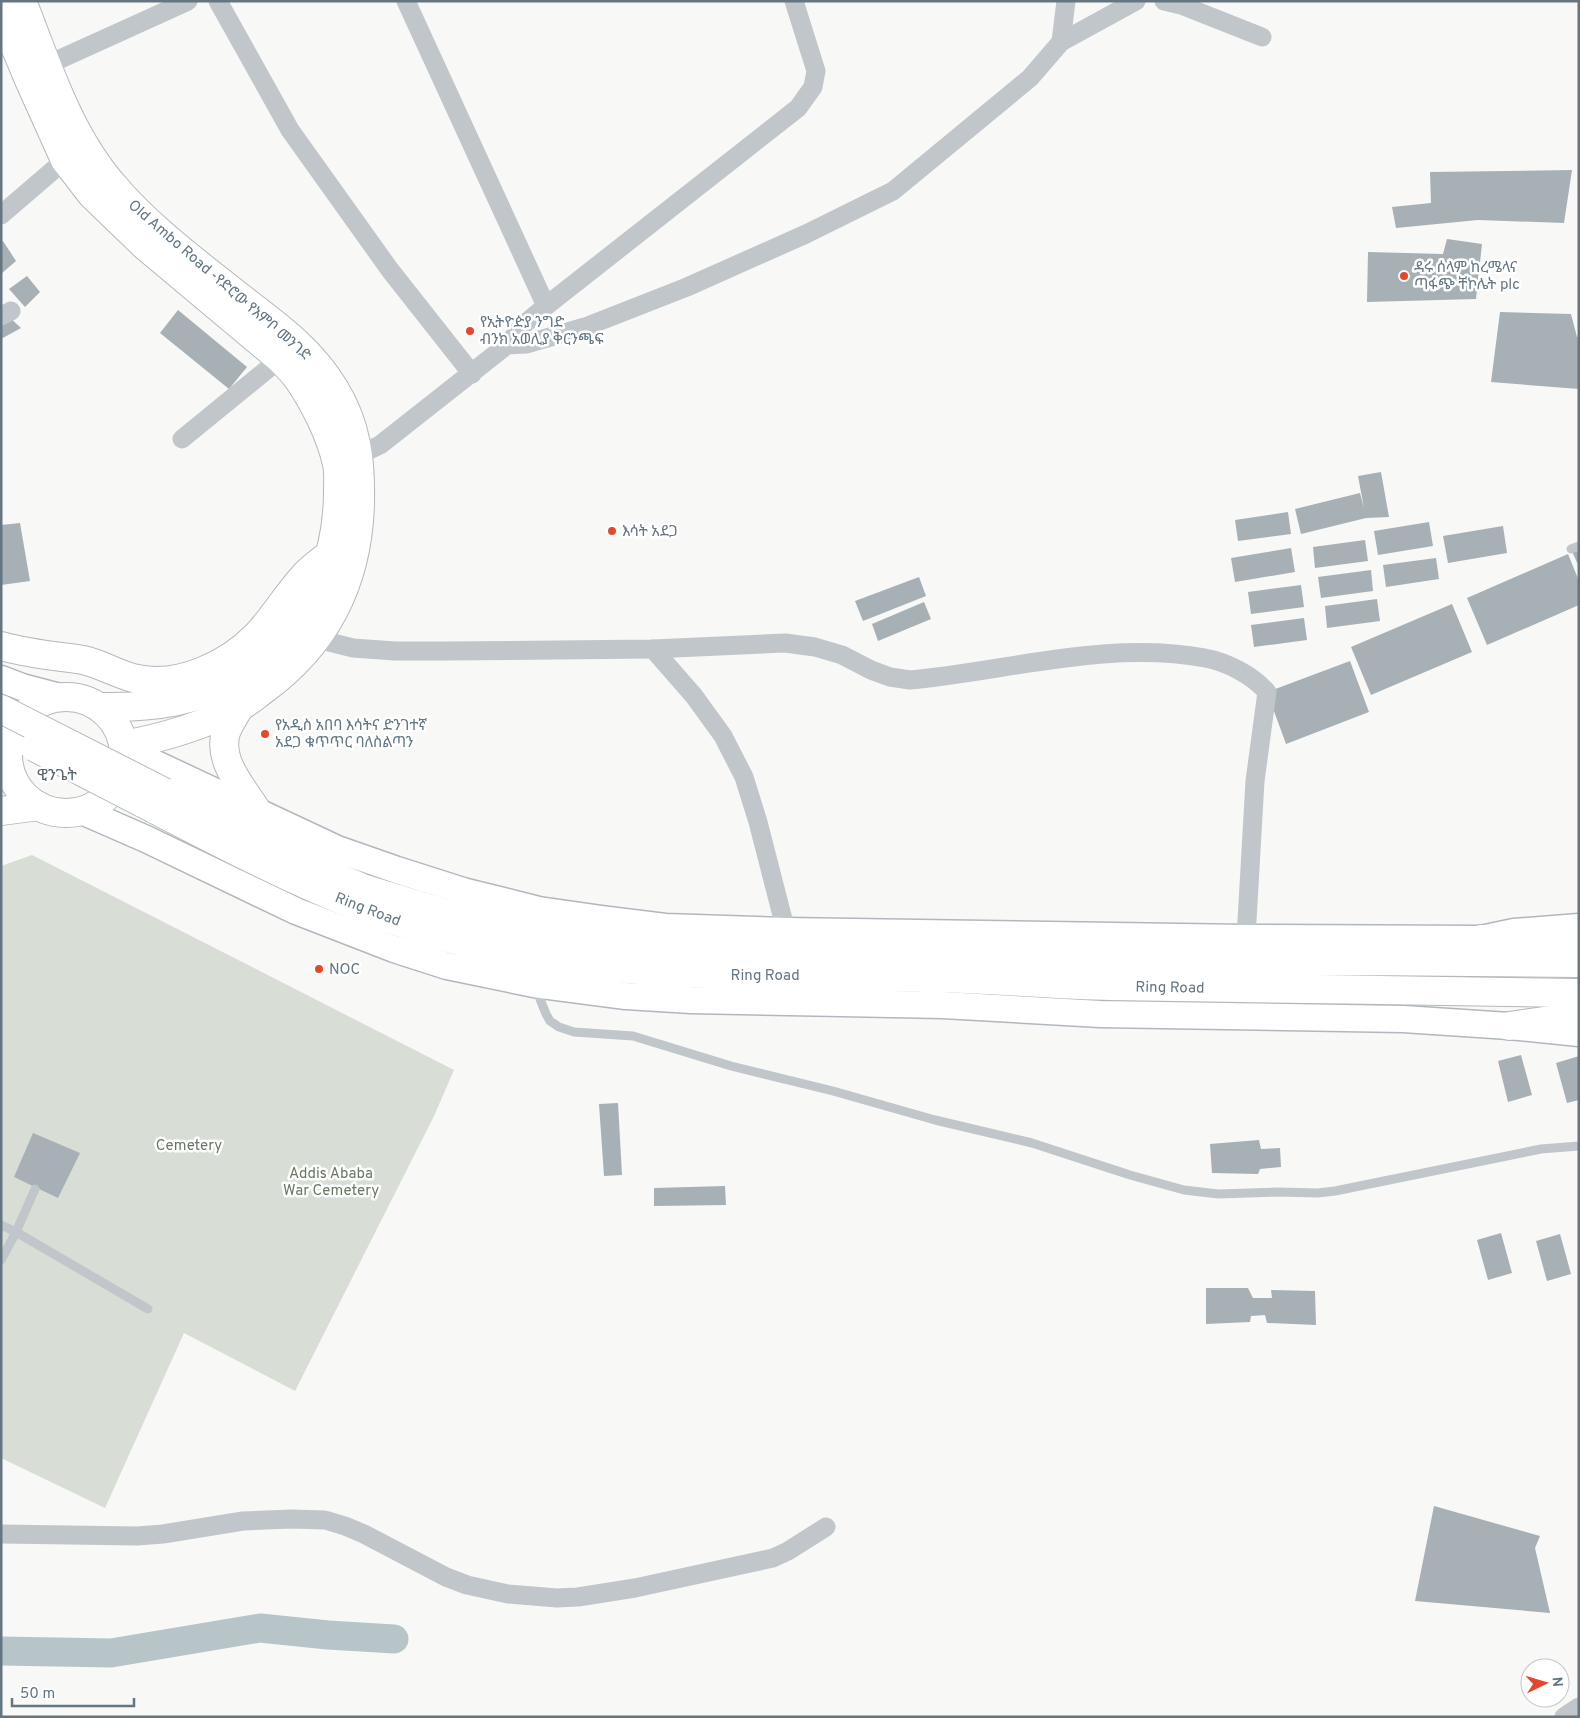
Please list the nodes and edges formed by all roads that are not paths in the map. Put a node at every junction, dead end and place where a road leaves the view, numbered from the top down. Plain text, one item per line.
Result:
1 (22, 1) edge
2 (188, 1) edge
3 (218, 1) edge
4 (794, 1) edge
5 (1066, 1) edge
6 (1136, 1) edge
7 (1164, 1) edge
8 (412, 2) edge
9 (1, 13) edge
10 (1262, 36) dead end
11 (1061, 42) junction
12 (48, 65) junction
13 (65, 160) junction
14 (1, 215) edge
15 (546, 306) junction
16 (507, 346) junction
17 (280, 359) junction
18 (472, 374) junction
19 (182, 439) dead end
20 (348, 460) junction
21 (331, 553) junction
22 (317, 639) junction
23 (1, 646) edge
24 (653, 649) junction
25 (1, 679) edge
26 (60, 697) junction
27 (99, 707) junction
28 (239, 708) junction
29 (1, 709) edge
30 (1, 730) edge
31 (123, 747) junction
32 (5, 766) edge
33 (39, 806) junction
34 (1, 811) edge
35 (82, 811) junction
36 (257, 811) junction
37 (1579, 927) edge
38 (786, 931) junction
39 (1246, 938) junction
40 (1481, 939) junction
41 (1579, 944) edge
42 (1579, 963) edge
43 (534, 984) junction
44 (1579, 992) edge
45 (1579, 1016) edge
46 (1509, 1026) junction
47 (1579, 1033) edge
48 (1579, 1146) edge
49 (35, 1188) dead end
50 (1, 1225) edge
51 (16, 1232) junction
52 (1, 1260) edge
53 (148, 1309) dead end
54 (826, 1527) dead end
55 (1, 1534) edge
56 (1579, 1707) edge
57 (1564, 1717) edge

1 - 12 main road, Old Ambo Road -የድሮው የአምቦ መንገድ
2 - 12 street
3 - 18 street
4 - 15 street
5 - 11 street
6 - 11 street
7 - 10 street
8 - 15 street
9 - 13 main road, Old Ambo Road -የድሮው የአምቦ መንገድ
11 - 16 street
12 - 20 main road, Old Ambo Road -የድሮው የአምቦ መንገድ
13 - 14 street
13 - 17 main road, Old Ambo Road -የድሮው የአምቦ መንገድ
15 - 16 street
16 - 18 street
17 - 19 street
17 - 20 main road, Old Ambo Road -የድሮው የአምቦ መንገድ
18 - 20 street
20 - 21 main road, Old Ambo Road -የድሮው የአምቦ መንገድ
20 - 22 main road, Old Ambo Road -የድሮው የአምቦ መንገድ
21 - 23 main road
21 - 27 main road, Old Ambo Road -የድሮው የአምቦ መንገድ
22 - 24 street
22 - 28 main road, Old Ambo Road -የድሮው የአምቦ መንገድ
24 - 38 street
24 - 39 street
25 - 26 main road
26 - 27 main road
26 - 32 main road
27 - 31 main road
28 - 31 main road, Old Ambo Road -የድሮው የአምቦ መንገድ
28 - 36 main road
29 - 42 main road, Ring Road, bridge
30 - 44 main road, Ring Road, bridge
31 - 35 main road
31 - 36 main road
32 - 33 main road
33 - 34 main road
33 - 35 main road
35 - 43 main road, Ring Road
36 - 38 main road
37 - 40 main road
38 - 39 main road
39 - 40 main road
40 - 41 main road
43 - 46 main road, Ring Road
43 - 48 lane
45 - 46 main road
46 - 47 main road, Ring Road
49 - 51 lane
50 - 51 lane
51 - 52 lane
51 - 53 lane
54 - 55 street
56 - 57 street

